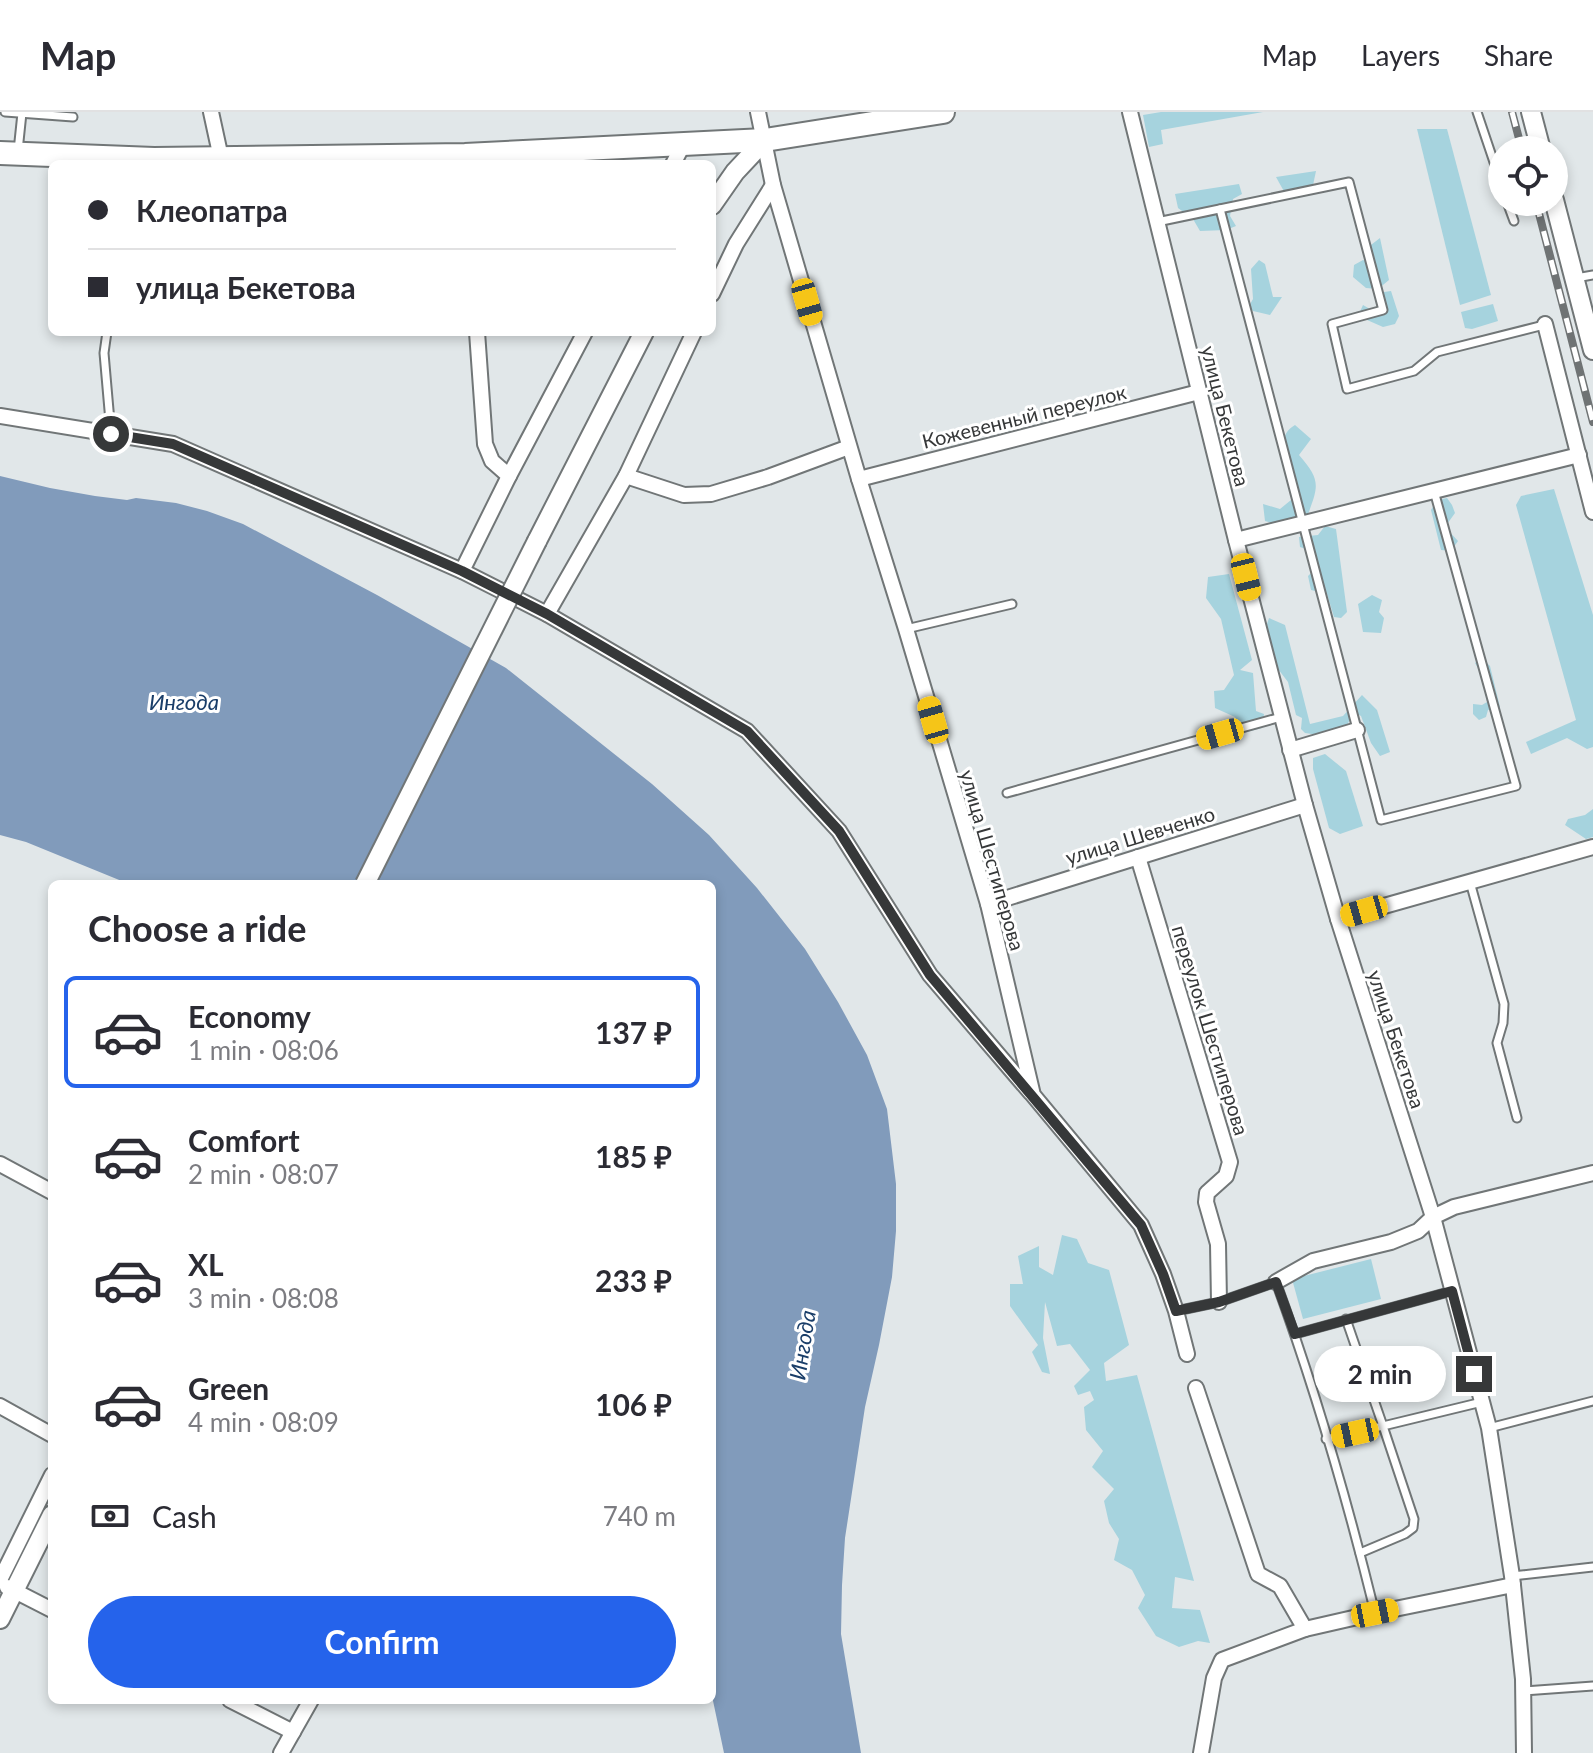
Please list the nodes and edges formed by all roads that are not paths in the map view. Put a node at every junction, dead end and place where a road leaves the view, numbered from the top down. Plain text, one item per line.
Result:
1 (5, 112) edge
2 (211, 112) edge
3 (758, 112) edge
4 (943, 112) edge
5 (1130, 112) edge
6 (1477, 112) edge
7 (1531, 112) edge
8 (22, 113) edge
9 (73, 117) dead end
10 (1537, 136) edge
11 (765, 140) junction
12 (1488, 145) edge
13 (9, 153) edge
14 (678, 155) edge
15 (221, 158) junction
16 (136, 160) edge
17 (176, 160) edge
18 (304, 160) edge
19 (466, 160) edge
20 (773, 185) junction
21 (716, 199) edge
22 (1220, 209) junction
23 (1512, 216) edge
24 (1560, 216) edge
25 (1514, 221) dead end
26 (1157, 222) junction
27 (1584, 277) edge
28 (716, 286) edge
29 (1545, 324) joint
30 (106, 336) edge
31 (477, 336) edge
32 (583, 336) edge
33 (642, 336) edge
34 (692, 336) edge
35 (1593, 350) edge
36 (1199, 392) junction
37 (0, 416) edge
38 (111, 434) junction
39 (849, 447) junction
40 (1579, 455) junction
41 (509, 476) junction
42 (626, 476) junction
43 (859, 479) junction
44 (1434, 491) junction
45 (1593, 512) edge
46 (1303, 523) junction
47 (1236, 540) junction
48 (462, 571) junction
49 (1012, 604) dead end
50 (547, 614) junction
51 (906, 629) junction
52 (1281, 717) junction
53 (1357, 730) junction
54 (1290, 750) junction
55 (1007, 793) dead end
56 (1305, 805) junction
57 (1593, 847) edge
58 (1138, 857) junction
59 (367, 880) edge
60 (1470, 882) junction
61 (988, 904) junction
62 (1338, 919) junction
63 (1033, 1095) junction
64 (1517, 1118) dead end
65 (0, 1164) edge
66 (1593, 1173) edge
67 (48, 1190) edge
68 (1433, 1217) junction
69 (1276, 1282) junction
70 (1452, 1291) junction
71 (1219, 1302) junction
72 (1176, 1311) junction
73 (1346, 1319) junction
74 (1295, 1334) junction
75 (1187, 1354) dead end
76 (1196, 1388) dead end
77 (1593, 1401) edge
78 (1482, 1402) junction
79 (0, 1406) edge
80 (1383, 1426) junction
81 (1489, 1428) junction
82 (48, 1433) edge
83 (1326, 1439) junction
84 (48, 1484) edge
85 (48, 1521) edge
86 (1360, 1553) junction
87 (1593, 1567) edge
88 (1513, 1580) junction
89 (5, 1585) edge
90 (48, 1608) edge
91 (1375, 1613) junction
92 (0, 1619) edge
93 (1305, 1629) junction
94 (1593, 1686) edge
95 (1523, 1691) junction
96 (238, 1704) edge
97 (309, 1704) edge
98 (293, 1732) junction
99 (281, 1753) edge
100 (1201, 1753) edge
101 (1524, 1753) edge

1 - 8 lane
2 - 15 street
3 - 11 street, улица Шестиперова
4 - 11 main road
5 - 26 street, улица Бекетова
6 - 12 lane
7 - 10 street
8 - 9 lane
8 - 13 lane
11 - 14 main road
11 - 20 street, улица Шестиперова
11 - 21 street
13 - 16 main road
14 - 19 main road
15 - 17 main road
15 - 18 main road
18 - 19 main road
20 - 28 street
20 - 39 street, улица Шестиперова
22 - 26 lane
22 - 29 lane
22 - 46 lane
23 - 25 lane
24 - 27 street
26 - 36 street, улица Бекетова
27 - 35 street
29 - 40 street
30 - 38 lane
31 - 41 street
32 - 41 street
33 - 59 street, bridge
34 - 42 street
36 - 43 street, Кожевенный переулок
36 - 47 street, улица Бекетова
37 - 38 street
38 - 48 street
39 - 42 street
39 - 43 street, улица Шестиперова
40 - 44 street
40 - 45 street
41 - 48 street
42 - 50 street
43 - 51 street, улица Шестиперова
44 - 46 street
44 - 53 lane
46 - 47 street
46 - 53 lane
47 - 52 street, улица Бекетова
48 - 50 street
49 - 51 lane
50 - 63 street
51 - 61 street, улица Шестиперова
52 - 54 street, улица Бекетова
52 - 55 lane
53 - 54 street
54 - 56 street, улица Бекетова
56 - 58 street, улица Шевченко
56 - 62 street, улица Бекетова
57 - 60 street
58 - 61 street, улица Шевченко
58 - 71 street, переулок Шестиперова
60 - 62 street
60 - 64 lane
61 - 63 street, улица Шестиперова
62 - 68 street, улица Бекетова
63 - 72 street, улица Шестиперова
65 - 67 street
66 - 68 street
68 - 69 street
68 - 70 street, улица Бекетова
69 - 71 lane
69 - 74 lane
70 - 73 lane
70 - 78 street, улица Бекетова
71 - 72 lane
72 - 75 street, улица Шестиперова
73 - 74 lane
73 - 80 lane
74 - 83 lane
76 - 93 street
77 - 81 lane
78 - 80 lane
78 - 81 street, улица Бекетова
79 - 82 street
80 - 83 lane
80 - 86 lane
81 - 88 street, улица Бекетова
83 - 86 lane
84 - 89 street
85 - 89 street
86 - 91 lane
87 - 88 lane
88 - 91 street
88 - 95 street, улица Бекетова
89 - 90 street
89 - 92 street
91 - 93 street
93 - 100 street
94 - 95 lane
95 - 101 street, улица Бекетова
96 - 98 street
97 - 98 street
98 - 99 street

